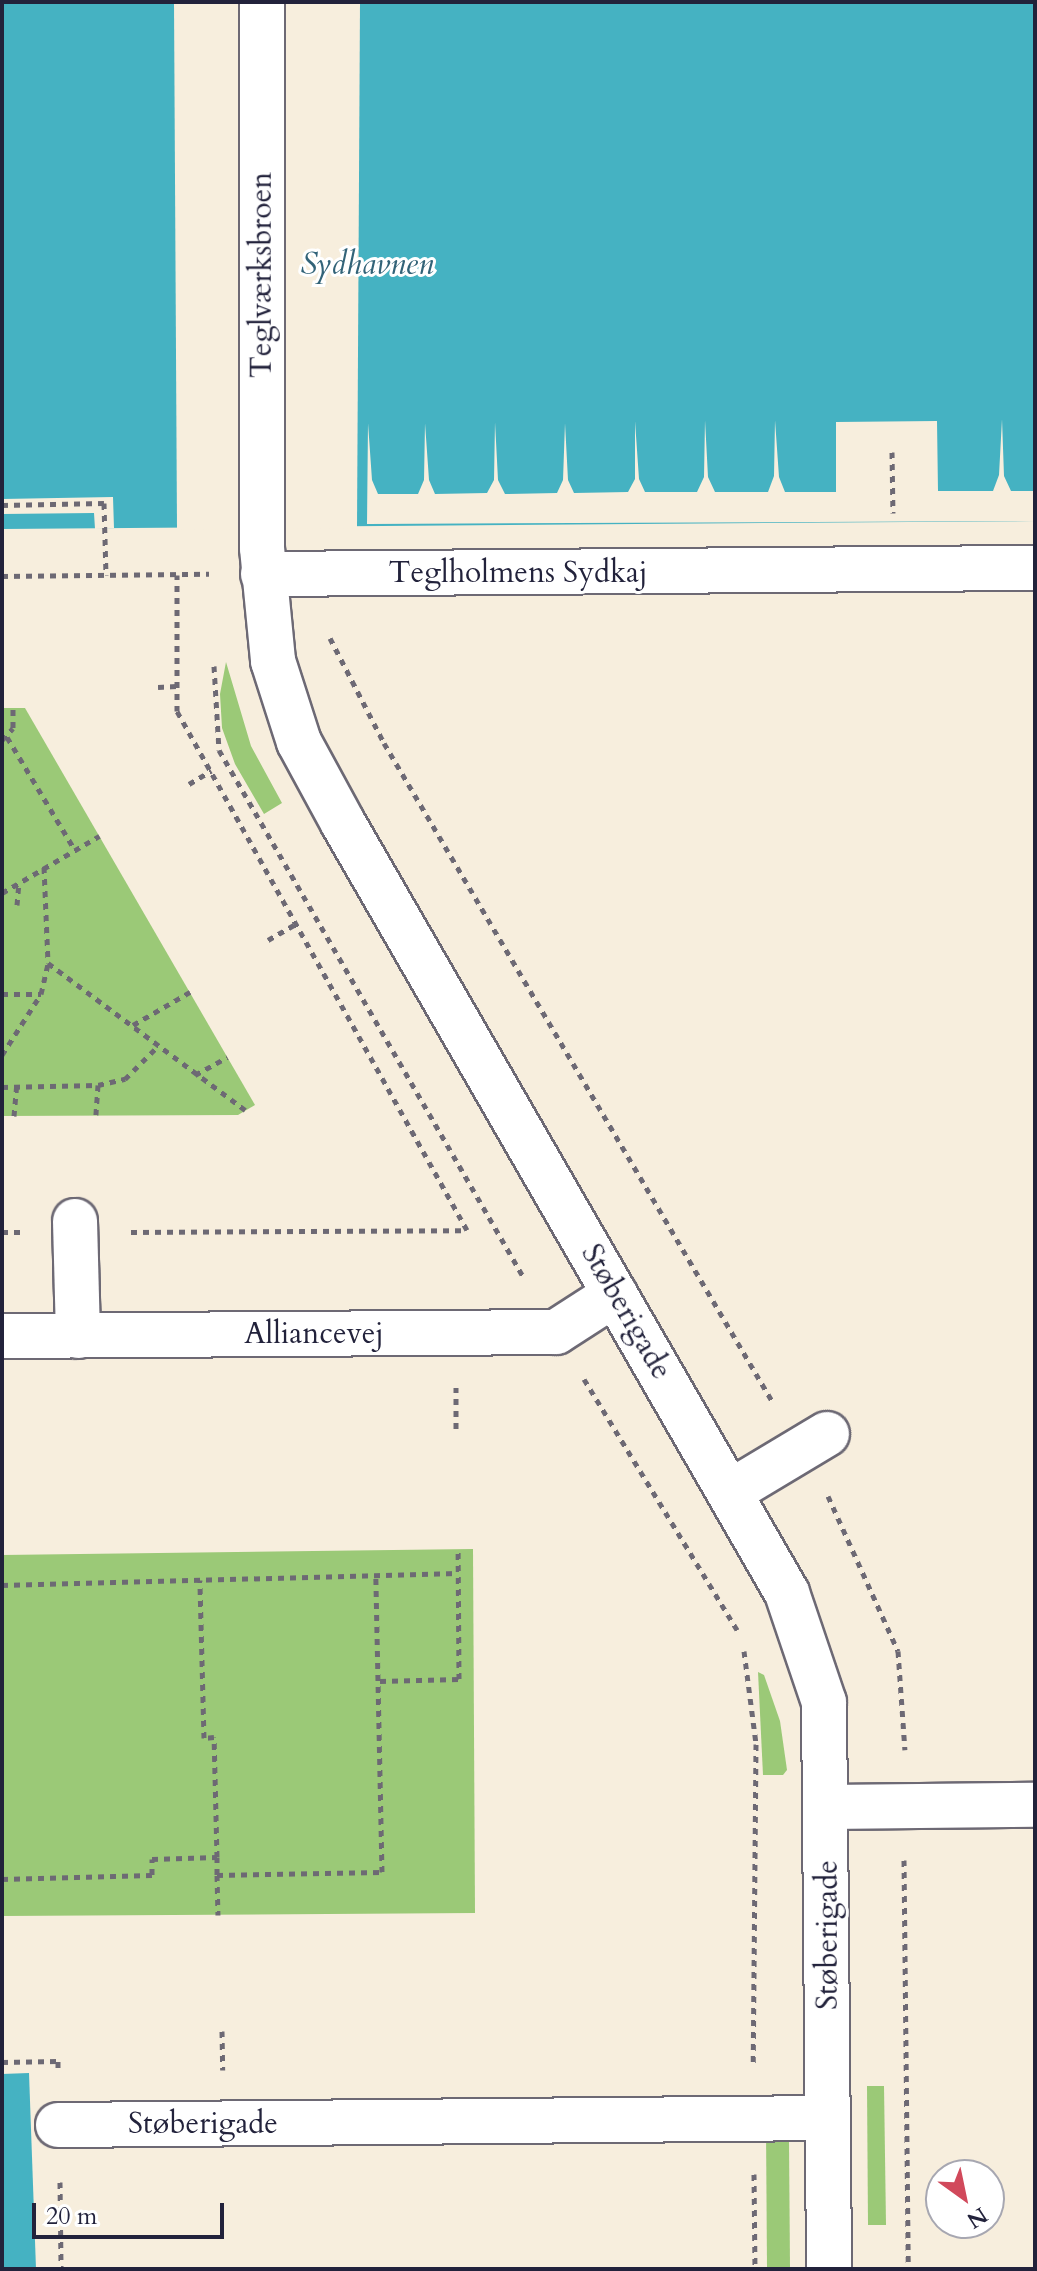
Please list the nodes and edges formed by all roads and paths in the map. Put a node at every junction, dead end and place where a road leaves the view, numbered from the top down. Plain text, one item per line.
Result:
1 (262, 2) edge
2 (2, 505) edge
3 (263, 561) junction
4 (1035, 568) edge
5 (106, 575) junction
6 (177, 575) junction
7 (2, 576) edge
8 (177, 686) junction
9 (158, 687) dead end
10 (13, 708) dead end
11 (4, 738) edge
12 (211, 771) junction
13 (189, 784) dead end
14 (99, 836) dead end
15 (75, 850) junction
16 (44, 867) junction
17 (19, 883) junction
18 (2, 893) edge
19 (17, 905) dead end
20 (296, 924) junction
21 (268, 940) dead end
22 (48, 963) junction
23 (190, 992) dead end
24 (2, 994) edge
25 (41, 994) junction
26 (133, 1025) junction
27 (157, 1047) junction
28 (2, 1055) edge
29 (227, 1057) dead end
30 (195, 1075) junction
31 (17, 1084) junction
32 (98, 1085) junction
33 (2, 1087) edge
34 (245, 1110) dead end
35 (96, 1115) dead end
36 (14, 1116) dead end
37 (302, 1221) dead end
38 (75, 1227) junction
39 (302, 1231) junction
40 (2, 1232) edge
41 (615, 1294) junction
42 (2, 1336) edge
43 (78, 1336) junction
44 (827, 1434) dead end
45 (730, 1492) junction
46 (458, 1549) dead end
47 (458, 1573) junction
48 (376, 1575) junction
49 (200, 1580) junction
50 (2, 1585) edge
51 (380, 1681) junction
52 (1035, 1805) edge
53 (827, 1807) junction
54 (217, 1857) junction
55 (217, 1875) junction
56 (2, 1879) edge
57 (218, 1915) dead end
58 (828, 2118) junction
59 (58, 2125) joint
60 (61, 2269) edge
61 (829, 2269) edge

1 - 3 street, Teglværksbroen
2 - 5 path
3 - 4 street, Teglholmens Sydkaj
3 - 6 path
3 - 41 street, Støberigade
5 - 6 path
5 - 7 path
6 - 8 path
8 - 9 path
8 - 12 path
10 - 11 path
11 - 15 path
12 - 13 path
12 - 20 path
14 - 15 path
15 - 16 path
16 - 17 path
16 - 22 path
17 - 18 path
17 - 19 path
20 - 21 path
20 - 39 path
22 - 25 path
22 - 26 path
23 - 26 path
24 - 25 path
25 - 28 path
26 - 27 path
27 - 30 path
27 - 32 path
29 - 30 path
30 - 34 path
31 - 32 path
31 - 33 path
31 - 36 path
32 - 35 path
37 - 39 path
38 - 39 path
38 - 40 path
38 - 43 street
41 - 43 street, Alliancevej
41 - 45 street, Støberigade
42 - 43 street, Alliancevej
44 - 45 street
45 - 53 street, Støberigade
46 - 47 path
47 - 48 path
47 - 51 path
48 - 49 path
48 - 51 path
49 - 50 path
49 - 54 path
51 - 55 path
52 - 53 street
53 - 58 street, Støberigade
54 - 55 path
54 - 56 path
55 - 57 path
58 - 59 street, Støberigade
58 - 61 street, Støberigade
59 - 60 path

